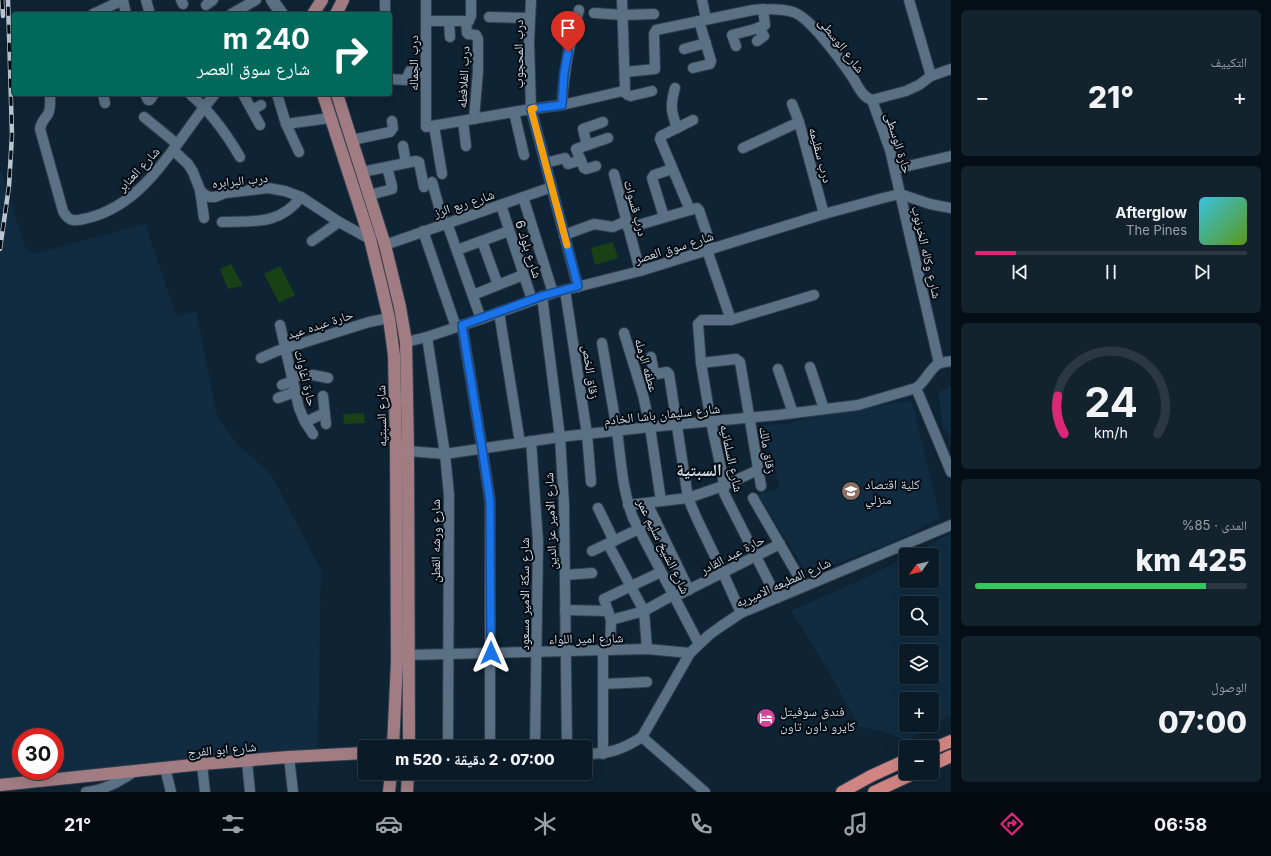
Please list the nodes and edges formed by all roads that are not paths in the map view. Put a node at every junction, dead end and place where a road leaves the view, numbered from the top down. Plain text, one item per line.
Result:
1 (123, 0) edge
2 (146, 0) edge
3 (256, 0) edge
4 (272, 0) edge
5 (322, 0) edge
6 (343, 0) edge
7 (385, 0) edge
8 (426, 0) edge
9 (471, 0) edge
10 (531, 0) edge
11 (622, 0) edge
12 (702, 0) edge
13 (909, 0) edge
14 (757, 6) edge
15 (579, 10) dead end
16 (97, 12) edge
17 (126, 12) edge
18 (149, 12) edge
19 (235, 12) edge
20 (281, 12) edge
21 (314, 12) edge
22 (337, 12) edge
23 (385, 12) edge
24 (594, 14) dead end
25 (654, 14) dead end
26 (623, 15) junction
27 (489, 17) dead end
28 (530, 18) junction
29 (703, 20) junction
30 (426, 21) junction
31 (449, 21) junction
32 (466, 21) junction
33 (759, 28) junction
34 (450, 37) dead end
35 (756, 42) dead end
36 (706, 43) junction
37 (736, 46) dead end
38 (684, 49) dead end
39 (693, 68) dead end
40 (951, 70) edge
41 (625, 72) junction
42 (426, 73) junction
43 (931, 76) junction
44 (392, 79) edge
45 (676, 88) dead end
46 (624, 90) junction
47 (652, 91) dead end
48 (50, 96) edge
49 (192, 96) edge
50 (210, 96) edge
51 (244, 96) edge
52 (279, 96) edge
53 (323, 96) edge
54 (338, 96) edge
55 (872, 100) junction
56 (792, 104) dead end
57 (261, 105) dead end
58 (562, 105) junction
59 (205, 107) junction
60 (531, 109) junction
61 (252, 110) junction
62 (514, 112) junction
63 (144, 117) dead end
64 (330, 118) junction
65 (474, 120) junction
66 (693, 120) dead end
67 (392, 121) dead end
68 (463, 121) junction
69 (603, 122) dead end
70 (799, 122) junction
71 (286, 124) junction
72 (260, 125) dead end
73 (430, 126) junction
74 (677, 128) junction
75 (608, 138) dead end
76 (352, 140) junction
77 (587, 145) junction
78 (403, 146) dead end
79 (466, 146) dead end
80 (175, 147) junction
81 (743, 148) dead end
82 (299, 152) dead end
83 (524, 154) dead end
84 (951, 156) edge
85 (240, 157) dead end
86 (581, 160) junction
87 (406, 163) junction
88 (545, 163) junction
89 (387, 166) junction
90 (596, 166) dead end
91 (672, 169) junction
92 (895, 169) junction
93 (362, 172) junction
94 (442, 174) dead end
95 (614, 174) dead end
96 (552, 187) junction
97 (200, 190) junction
98 (900, 194) junction
99 (370, 195) junction
100 (301, 197) junction
101 (523, 197) junction
102 (501, 205) junction
103 (951, 208) edge
104 (690, 210) junction
105 (824, 214) junction
106 (664, 217) junction
107 (204, 218) dead end
108 (222, 222) dead end
109 (339, 222) junction
110 (446, 223) junction
111 (627, 224) junction
112 (423, 231) junction
113 (510, 231) junction
114 (564, 235) junction
115 (370, 239) junction
116 (312, 241) dead end
117 (482, 241) junction
118 (385, 244) junction
119 (457, 250) junction
120 (709, 250) junction
121 (640, 271) junction
122 (524, 275) junction
123 (498, 285) junction
124 (578, 286) junction
125 (565, 290) junction
126 (553, 293) junction
127 (472, 295) junction
128 (814, 295) dead end
129 (542, 296) junction
130 (532, 300) junction
131 (498, 312) junction
132 (389, 318) junction
133 (481, 319) junction
134 (731, 320) junction
135 (280, 325) dead end
136 (459, 326) junction
137 (624, 333) dead end
138 (427, 337) junction
139 (406, 342) junction
140 (602, 343) dead end
141 (285, 348) junction
142 (651, 357) dead end
143 (261, 358) dead end
144 (951, 361) edge
145 (701, 363) junction
146 (939, 363) junction
147 (810, 367) dead end
148 (778, 369) dead end
149 (328, 378) dead end
150 (292, 379) junction
151 (282, 385) dead end
152 (916, 388) junction
153 (296, 392) junction
154 (323, 396) dead end
155 (278, 398) dead end
156 (824, 409) junction
157 (325, 413) junction
158 (793, 413) junction
159 (750, 418) junction
160 (305, 422) junction
161 (711, 422) junction
162 (326, 424) dead end
163 (676, 425) junction
164 (650, 427) junction
165 (617, 431) junction
166 (313, 434) dead end
167 (587, 434) junction
168 (560, 437) junction
169 (531, 441) junction
170 (520, 443) junction
171 (482, 448) junction
172 (408, 451) junction
173 (445, 454) junction
174 (758, 470) junction
175 (951, 472) edge
176 (590, 482) dead end
177 (723, 486) junction
178 (761, 486) dead end
179 (688, 498) junction
180 (754, 498) dead end
181 (661, 502) junction
182 (647, 503) junction
183 (628, 505) junction
184 (598, 508) dead end
185 (656, 521) junction
186 (951, 525) edge
187 (639, 529) junction
188 (611, 542) junction
189 (780, 544) junction
190 (592, 551) dead end
191 (756, 556) junction
192 (661, 572) junction
193 (723, 572) junction
194 (592, 574) dead end
195 (565, 575) junction
196 (630, 586) junction
197 (804, 586) junction
198 (689, 590) junction
199 (673, 596) junction
200 (777, 598) junction
201 (565, 610) junction
202 (644, 611) junction
203 (741, 613) junction
204 (609, 616) junction
205 (699, 644) junction
206 (647, 649) junction
207 (606, 650) junction
208 (566, 651) junction
209 (538, 652) junction
210 (491, 653) junction
211 (690, 653) junction
212 (447, 654) junction
213 (409, 655) junction
214 (647, 682) dead end
215 (603, 684) junction
216 (642, 737) junction
217 (393, 740) edge
218 (409, 740) edge
219 (448, 740) edge
220 (490, 740) edge
221 (535, 740) edge
222 (567, 740) edge
223 (951, 741) edge
224 (939, 746) edge
225 (358, 753) edge
226 (592, 754) edge
227 (602, 754) junction
228 (951, 756) edge
229 (289, 757) junction
230 (247, 761) junction
231 (939, 762) edge
232 (899, 763) edge
233 (202, 764) junction
234 (165, 768) junction
235 (135, 770) junction
236 (390, 780) edge
237 (408, 780) edge
238 (900, 780) edge
239 (0, 784) edge
240 (204, 790) edge
241 (86, 792) edge
242 (171, 792) edge
243 (250, 792) edge
244 (293, 792) edge
245 (389, 792) edge
246 (407, 792) edge
247 (705, 792) edge
248 (842, 792) edge
249 (874, 792) edge

1 - 16 street
1 - 17 street
2 - 18 street
3 - 19 street
4 - 20 street
5 - 21 main road
6 - 22 main road
7 - 23 street
8 - 30 street, درب الجماله
9 - 32 street
10 - 28 street, درب المحجوب
11 - 26 street
12 - 29 street
13 - 43 street
14 - 29 street, شارع الوسطى
14 - 33 street
14 - 55 street, شارع الوسطى
15 - 58 street
24 - 26 street
25 - 26 street
26 - 41 street
27 - 28 street
28 - 60 street, درب المحجوب
29 - 36 street
29 - 41 street, شارع الوسطى
30 - 31 street
30 - 42 street, درب الجماله
31 - 32 street
31 - 34 street
32 - 65 street, درب الفلافطه
33 - 35 street
33 - 37 street
36 - 38 street
36 - 39 street
40 - 43 street
41 - 46 street
42 - 44 street
42 - 73 street, درب الجماله
43 - 55 street
45 - 74 street
46 - 47 street
46 - 58 street
48 - 80 street, شارع العنابر
49 - 59 street
50 - 59 street, شارع العنابر
51 - 61 street
52 - 71 street
53 - 64 main road, شارع السبتيه
54 - 76 main road, شارع السبتيه
55 - 92 street, حارة الوسطى
56 - 70 street, درب سقليمه
57 - 61 street
58 - 60 street
59 - 80 street, شارع العنابر
59 - 85 street
60 - 62 street
60 - 88 street, درب المحجوب
61 - 72 street
62 - 65 street
62 - 83 street
63 - 80 street, درب البرابره
64 - 71 street
64 - 115 main road, شارع السبتيه
65 - 68 street
66 - 74 street
67 - 76 street
68 - 73 street
68 - 79 street
69 - 77 street
70 - 81 street
70 - 105 street, درب سقليمه
71 - 82 street
73 - 94 street, درب الجماله
74 - 91 street
75 - 77 street
76 - 93 main road, شارع السبتيه
77 - 86 street
78 - 87 street
80 - 97 street, درب البرابره
84 - 92 street
86 - 88 street
86 - 90 street
87 - 89 street
87 - 110 street
88 - 96 street, درب المحجوب
89 - 93 street
89 - 99 street
91 - 104 street
91 - 106 street
92 - 98 street, حارة الوسطى
93 - 99 main road, شارع السبتيه
95 - 111 street, درب قسوات
96 - 101 street, شارع ربع الرز
96 - 114 street, درب المحجوب
97 - 100 street, درب البرابره
97 - 107 street
98 - 103 street
98 - 105 street, شارع سوق العصر
98 - 146 street, شارع وكاله الخرنوب
99 - 118 main road, شارع السبتيه
100 - 108 street
100 - 109 street, درب البرابره
101 - 102 street, شارع ربع الرز
101 - 126 street
102 - 110 street, شارع ربع الرز
102 - 113 street, شارع بلوك 6
104 - 106 street
104 - 120 street
105 - 120 street, شارع سوق العصر
106 - 111 street
109 - 115 street, درب البرابره
109 - 116 street
110 - 112 street, شارع ربع الرز
110 - 119 street
111 - 114 street
111 - 121 street, درب قسوات
112 - 118 street, شارع ربع الرز
112 - 136 street
113 - 117 street
113 - 122 street, شارع بلوك 6
114 - 124 street, درب المحجوب
115 - 132 main road, شارع السبتيه
117 - 119 street
117 - 123 street
118 - 139 main road, شارع السبتيه
119 - 127 street
120 - 121 street, شارع سوق العصر
120 - 134 street
121 - 124 street, شارع سوق العصر
122 - 123 street
122 - 130 street, شارع بلوك 6
123 - 127 street
124 - 125 street, شارع سوق العصر
125 - 126 street, شارع سوق العصر
125 - 167 street, زقاق الخص
126 - 129 street, شارع سوق العصر
127 - 133 street
128 - 134 street
129 - 130 street, شارع سوق العصر
129 - 168 street, شارع الامير عز الدين
130 - 131 street, شارع سوق العصر
131 - 133 street, شارع سوق العصر
131 - 170 street
132 - 141 street, حارة عبده عيد
132 - 217 main road, شارع السبتيه
133 - 136 street, شارع سوق العصر
134 - 145 street, شارع السلمانيه
135 - 141 street, حارة اغاوات
136 - 138 street, شارع سوق العصر
136 - 171 street
137 - 164 street, عطفه الرمله
138 - 139 street, شارع سوق العصر
138 - 173 street, شارع ورشه القطن
139 - 172 main road, شارع السبتيه
140 - 165 street, شارع الشيخ سليم عمر
141 - 143 street, حارة عبده عيد
141 - 150 street, حارة اغاوات
142 - 163 street
144 - 146 street
145 - 159 street, زقاق مالك
145 - 161 street, شارع السلمانيه
146 - 152 street
147 - 156 street
148 - 158 street
149 - 150 street
150 - 151 street
150 - 153 street, حارة اغاوات
152 - 156 street, شارع سليمان باشا الخادم
152 - 175 street
153 - 155 street
153 - 160 street, حارة اغاوات
154 - 157 street
156 - 158 street, شارع سليمان باشا الخادم
157 - 160 street
157 - 162 street
158 - 159 street, شارع سليمان باشا الخادم
159 - 161 street, شارع سليمان باشا الخادم
159 - 174 street, زقاق مالك
160 - 166 street, حارة اغاوات
161 - 163 street, شارع سليمان باشا الخادم
161 - 177 street, شارع السلمانيه
163 - 164 street, شارع سليمان باشا الخادم
163 - 179 street
164 - 165 street, شارع سليمان باشا الخادم
164 - 181 street, عطفه الرمله
165 - 167 street, شارع سليمان باشا الخادم
165 - 183 street, شارع الشيخ سليم عمر
167 - 168 street, شارع سليمان باشا الخادم
167 - 176 street, زقاق الخص
168 - 169 street, شارع سليمان باشا الخادم
168 - 195 street, شارع الامير عز الدين
169 - 170 street, شارع سليمان باشا الخادم
169 - 209 street, شارع سكة الامير مسعود
170 - 171 street, شارع سليمان باشا الخادم
171 - 173 street, شارع سليمان باشا الخادم
171 - 210 street
172 - 173 street, شارع سليمان باشا الخادم
172 - 213 main road, شارع السبتيه
173 - 212 street, شارع ورشه القطن
174 - 177 street
174 - 178 street, زقاق مالك
177 - 179 street
177 - 191 street, شارع السلمانيه
179 - 181 street
179 - 193 street
180 - 189 street
181 - 182 street
182 - 183 street
182 - 185 street
183 - 187 street, شارع الشيخ سليم عمر
184 - 188 street
185 - 187 street
185 - 198 street
186 - 197 street, شارع المطبعه الاميريه
187 - 188 street
187 - 192 street, شارع الشيخ سليم عمر
188 - 190 street
188 - 196 street
189 - 191 street, حارة عبد القادر
189 - 197 street
191 - 193 street, حارة عبد القادر
191 - 200 street, شارع السلمانيه
192 - 196 street
192 - 199 street, شارع الشيخ سليم عمر
193 - 198 street, حارة عبد القادر
193 - 203 street
194 - 195 street
195 - 201 street, شارع الامير عز الدين
196 - 202 street
196 - 204 street
197 - 200 street, شارع المطبعه الاميريه
198 - 199 street, حارة عبد القادر
199 - 202 street, حارة عبد القادر
199 - 205 street, شارع الشيخ سليم عمر
200 - 203 street, شارع المطبعه الاميريه
201 - 204 street, حارة عبد القادر
201 - 208 street, شارع الامير عز الدين
202 - 204 street, حارة عبد القادر
202 - 206 street
203 - 205 street, شارع المطبعه الاميريه
204 - 207 street
205 - 211 street, شارع المطبعه الاميريه
206 - 207 street, شارع امير اللواء
206 - 211 street, شارع امير اللواء
207 - 208 street, شارع امير اللواء
207 - 215 street
208 - 209 street, شارع امير اللواء
208 - 222 street, شارع الامير عز الدين
209 - 210 street, شارع امير اللواء
209 - 221 street, شارع سكة الامير مسعود
210 - 212 street, شارع امير اللواء
210 - 220 street
211 - 216 street, شارع المطبعه الاميريه
212 - 213 street, شارع امير اللواء
212 - 219 street, شارع ورشه القطن
213 - 218 main road, شارع السبتيه
214 - 215 street
215 - 227 street
216 - 227 street
216 - 247 street
223 - 224 highway
225 - 229 main road, شارع ابو الفرج
226 - 227 street
228 - 231 highway
229 - 230 main road, شارع ابو الفرج
229 - 244 street
230 - 233 main road, شارع ابو الفرج
230 - 243 street
232 - 248 highway
233 - 234 main road, شارع ابو الفرج
233 - 240 street
234 - 235 main road, شارع ابو الفرج
234 - 242 street
235 - 239 main road, شارع ابو الفرج
235 - 241 street
236 - 245 main road
237 - 246 main road
238 - 249 highway

